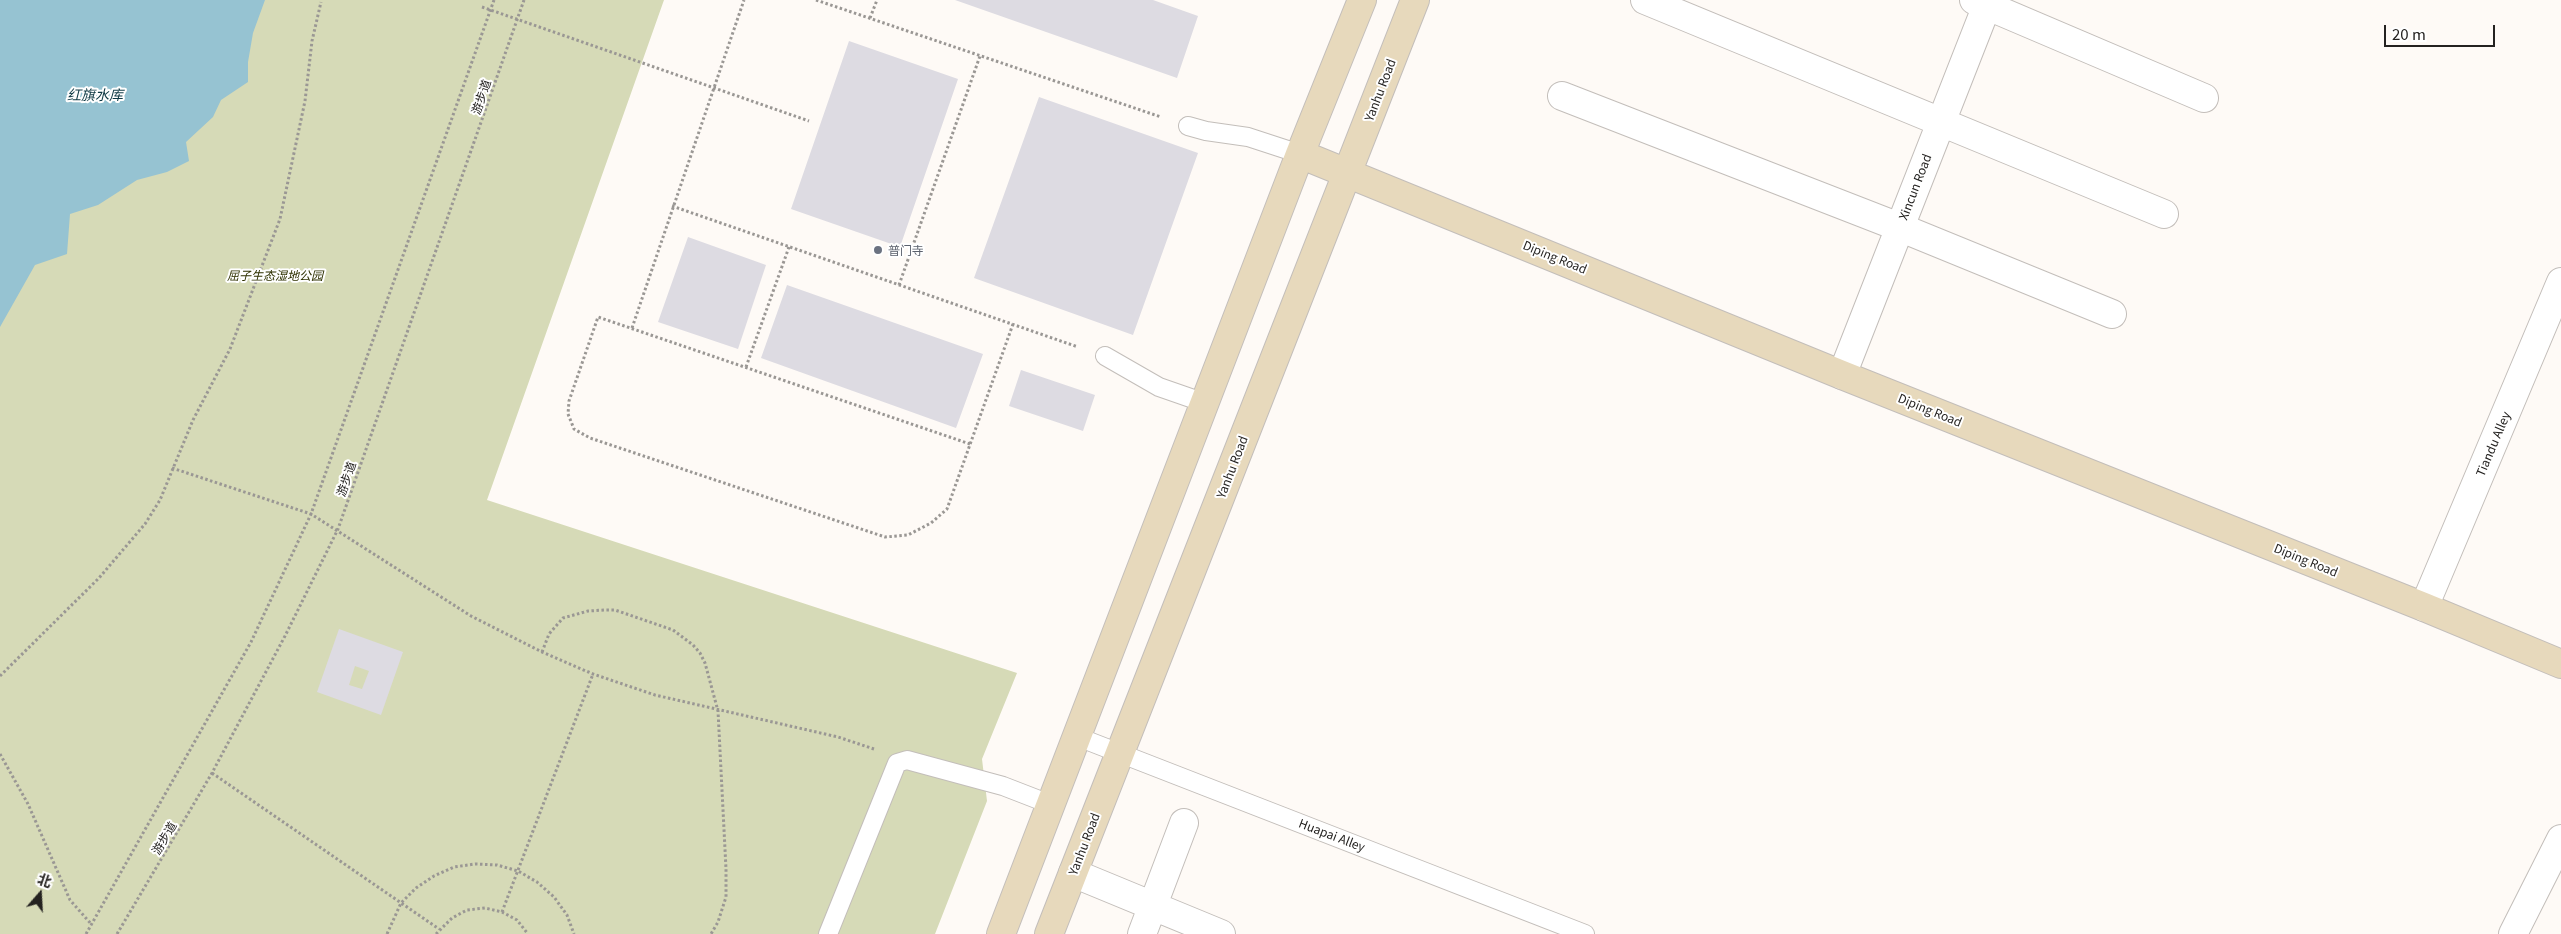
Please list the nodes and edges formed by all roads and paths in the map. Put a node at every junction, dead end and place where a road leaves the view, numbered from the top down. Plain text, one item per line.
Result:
1 (494, 0) edge
2 (524, 0) edge
3 (744, 0) edge
4 (816, 0) edge
5 (877, 0) edge
6 (1362, 0) edge
7 (1415, 0) edge
8 (1645, 0) edge
9 (321, 2) dead end
10 (1983, 2) edge
11 (482, 7) dead end
12 (490, 9) junction
13 (518, 18) junction
14 (870, 18) junction
15 (980, 56) junction
16 (714, 88) junction
17 (1562, 96) dead end
18 (2204, 98) dead end
19 (1941, 120) junction
20 (808, 121) dead end
21 (1188, 126) joint
22 (1300, 154) junction
23 (1348, 172) junction
24 (672, 206) junction
25 (2164, 214) dead end
26 (1900, 227) junction
27 (789, 247) junction
28 (2561, 282) edge
29 (899, 285) junction
30 (2112, 314) dead end
31 (1013, 324) junction
32 (632, 328) junction
33 (1105, 356) joint
34 (746, 367) junction
35 (1842, 375) junction
36 (1205, 403) junction
37 (970, 444) junction
38 (172, 468) junction
39 (311, 514) junction
40 (338, 530) junction
41 (2424, 607) junction
42 (542, 652) junction
43 (2561, 664) edge
44 (593, 674) junction
45 (0, 676) edge
46 (718, 711) junction
47 (1078, 737) junction
48 (1120, 753) junction
49 (0, 754) edge
50 (907, 760) junction
51 (212, 773) junction
52 (1052, 805) junction
53 (1184, 823) dead end
54 (2561, 839) edge
55 (518, 871) junction
56 (1073, 873) junction
57 (401, 904) junction
58 (1152, 905) junction
59 (502, 912) junction
60 (92, 925) junction
61 (439, 930) junction
62 (86, 934) edge
63 (117, 934) edge
64 (387, 934) edge
65 (436, 934) edge
66 (528, 934) edge
67 (574, 934) edge
68 (710, 934) edge
69 (828, 934) edge
70 (1001, 934) edge
71 (1049, 934) edge
72 (1142, 934) edge
73 (1221, 934) edge
74 (1585, 934) edge
75 (2514, 934) edge

1 - 12 path
2 - 13 path, 游步道
3 - 16 path
4 - 14 path
5 - 14 path
6 - 22 main road
7 - 23 main road, Yanhu Road
8 - 19 street
9 - 38 path
10 - 18 street
10 - 19 street, Xincun Road
11 - 12 path
12 - 13 path
12 - 39 path
13 - 16 path
13 - 40 path, 游步道
14 - 15 path
15 - 21 path
15 - 29 path
16 - 20 path
16 - 24 path
17 - 26 street
19 - 25 street
19 - 26 street, Xincun Road
21 - 22 lane
22 - 23 main road, Diping Road
22 - 36 main road
23 - 35 main road, Diping Road
23 - 48 main road, Yanhu Road
24 - 27 path
24 - 32 path
26 - 30 street
26 - 35 street, Xincun Road
27 - 29 path
27 - 34 path
28 - 41 street, Tiandu Alley
29 - 31 path
31 - 33 path
31 - 37 path
32 - 34 path
32 - 37 path
33 - 36 lane
34 - 37 path
35 - 41 main road, Diping Road
36 - 47 main road
38 - 39 path
38 - 45 path
39 - 40 path
39 - 60 path
40 - 42 path
40 - 51 path, 游步道
41 - 43 main road, Diping Road
42 - 44 path
42 - 46 path
44 - 46 path
44 - 55 path
46 - 50 path
46 - 68 path
47 - 48 lane, Huapai Alley
47 - 52 main road
48 - 56 main road, Yanhu Road
48 - 74 lane, Huapai Alley
49 - 60 path
50 - 52 lane
50 - 69 lane
51 - 57 path
51 - 63 path, 游步道
52 - 70 main road
53 - 58 street
54 - 75 street
55 - 57 path
55 - 59 path
55 - 67 path
56 - 58 street
56 - 71 main road, Yanhu Road
57 - 61 path
57 - 64 path
58 - 72 street
58 - 73 street
59 - 61 path
59 - 66 path
60 - 62 path
61 - 65 path

